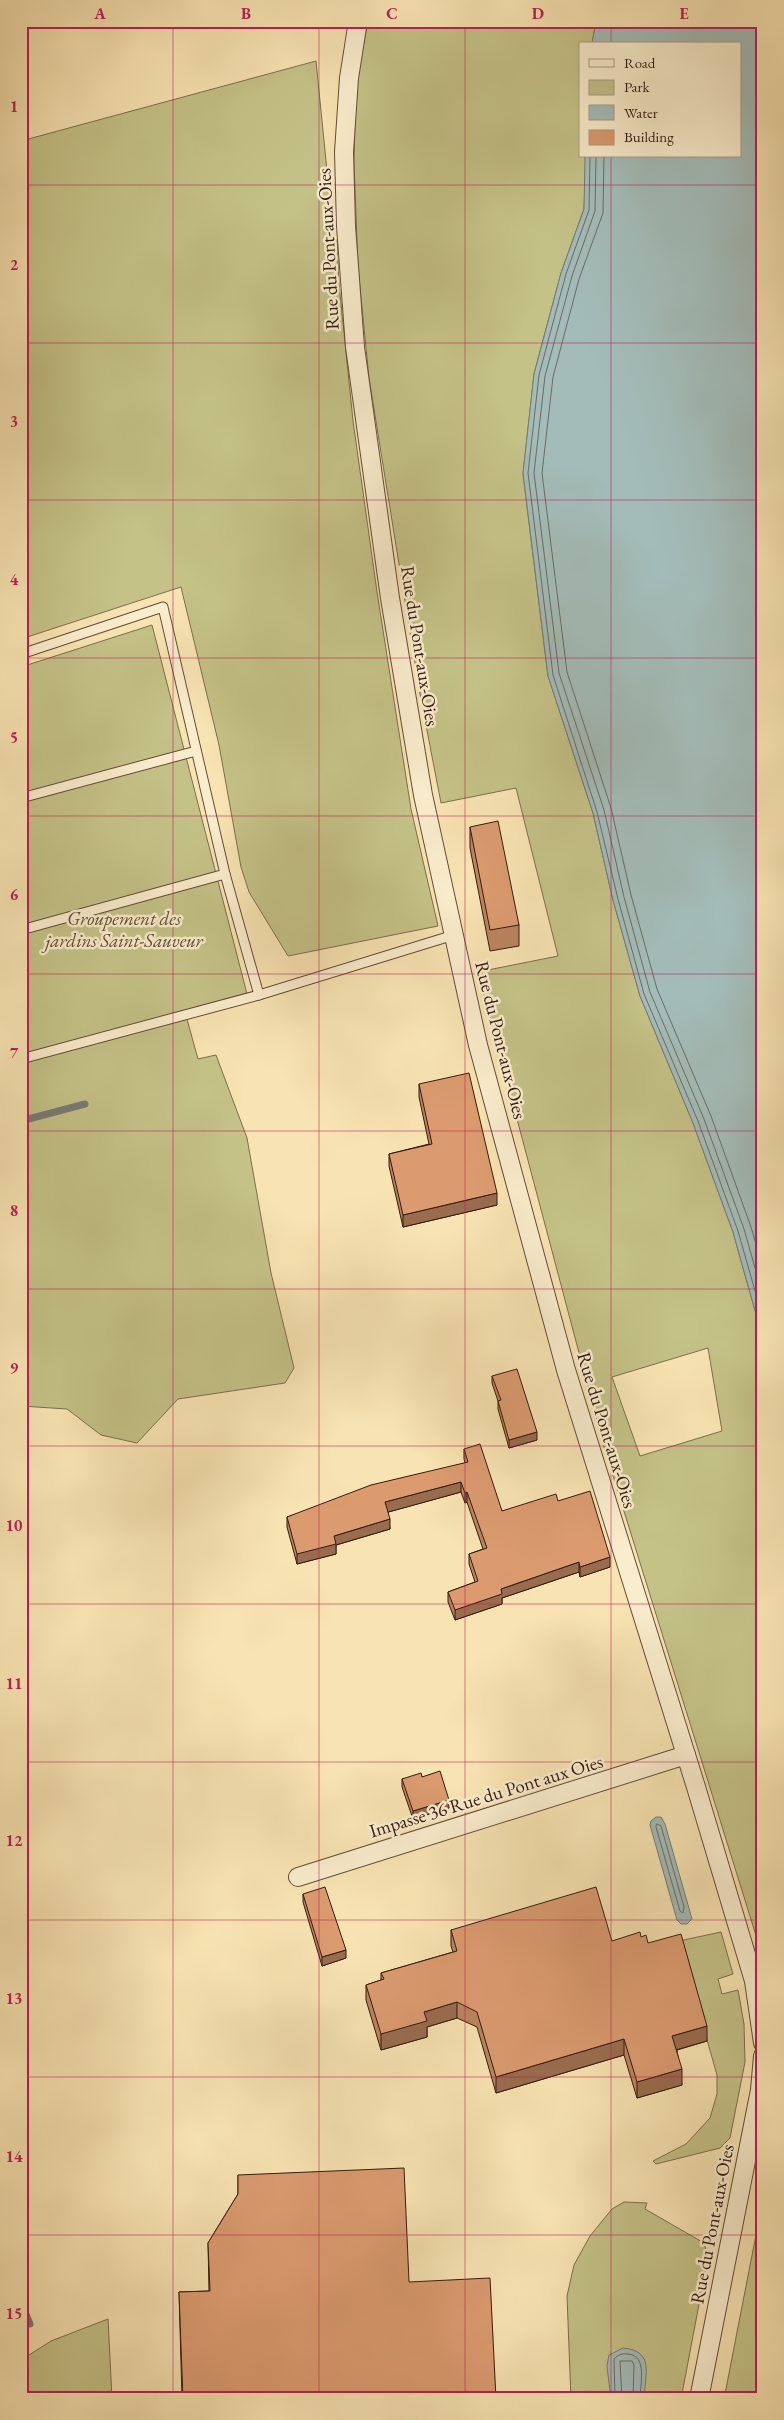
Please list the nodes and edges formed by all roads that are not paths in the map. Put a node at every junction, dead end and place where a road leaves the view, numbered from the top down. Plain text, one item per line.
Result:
1 (358, 21) edge
2 (21, 654) edge
3 (196, 751) junction
4 (21, 798) edge
5 (225, 874) junction
6 (21, 930) edge
7 (454, 935) junction
8 (260, 995) junction
9 (21, 1059) edge
10 (686, 1755) junction
11 (298, 1877) dead end
12 (763, 2043) edge
13 (763, 2056) edge
14 (699, 2399) edge

1 - 7 street, Rue du Pont-aux-Oies
2 - 3 lane
3 - 4 lane
3 - 5 lane
5 - 6 lane
5 - 8 lane
7 - 8 lane
7 - 10 street, Rue du Pont-aux-Oies
8 - 9 lane
10 - 11 street, Impasse 36 Rue du Pont aux Oies
10 - 12 street, Rue du Pont-aux-Oies
13 - 14 street, Rue du Pont-aux-Oies

